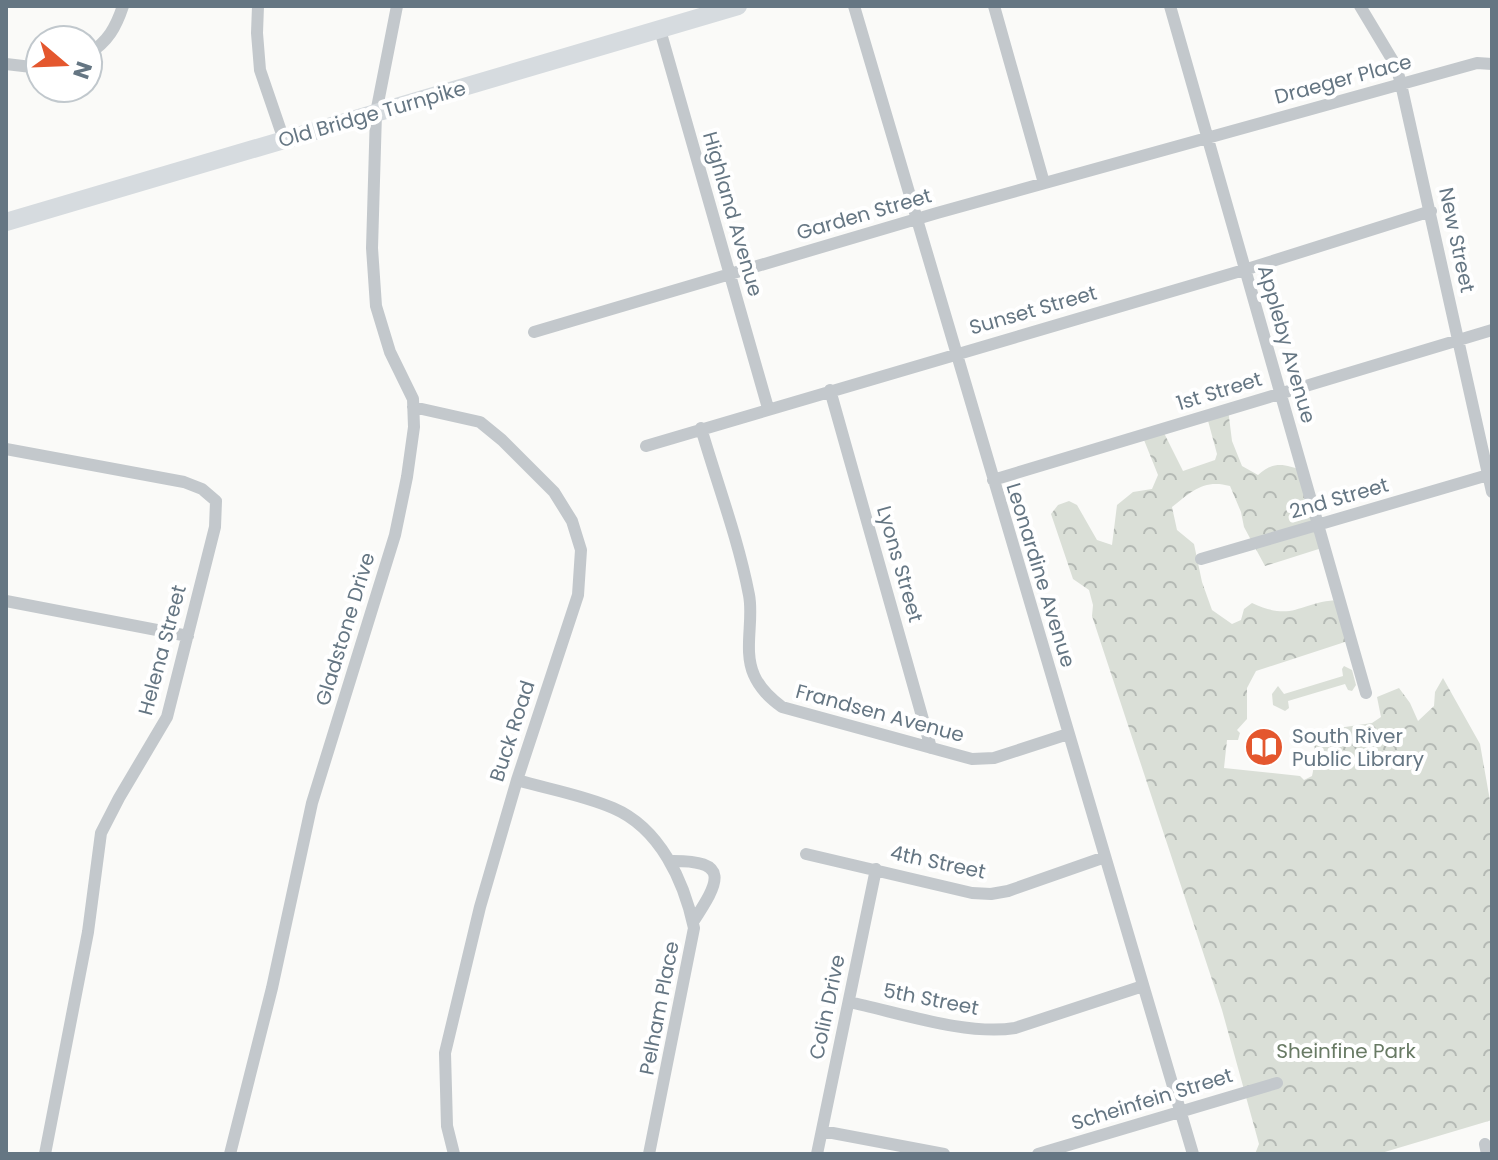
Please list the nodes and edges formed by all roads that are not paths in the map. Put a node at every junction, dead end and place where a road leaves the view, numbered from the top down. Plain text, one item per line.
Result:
1 (123, 6) edge
2 (258, 6) edge
3 (397, 6) edge
4 (738, 6) edge
5 (854, 6) edge
6 (994, 6) edge
7 (1170, 6) edge
8 (1360, 6) edge
9 (711, 10) edge
10 (660, 30) junction
11 (104, 42) edge
12 (1492, 64) edge
13 (1401, 84) junction
14 (376, 113) junction
15 (1206, 138) junction
16 (284, 140) junction
17 (1044, 183) junction
18 (1431, 211) junction
19 (915, 219) junction
20 (6, 222) edge
21 (1244, 270) junction
22 (729, 274) junction
23 (1492, 330) edge
24 (534, 332) dead end
25 (1458, 340) junction
26 (955, 354) junction
27 (830, 390) junction
28 (1280, 394) junction
29 (413, 407) junction
30 (768, 408) junction
31 (701, 428) junction
32 (646, 446) dead end
33 (6, 449) edge
34 (1488, 475) junction
35 (993, 480) junction
36 (1492, 492) edge
37 (1318, 525) junction
38 (1201, 559) dead end
39 (6, 601) edge
40 (188, 636) junction
41 (1366, 693) dead end
42 (1068, 734) junction
43 (931, 748) junction
44 (517, 780) junction
45 (806, 854) dead end
46 (1105, 857) junction
47 (670, 861) junction
48 (876, 869) junction
49 (693, 922) junction
50 (1143, 986) junction
51 (849, 1002) junction
52 (1277, 1083) dead end
53 (1180, 1111) junction
54 (822, 1131) junction
55 (45, 1154) edge
56 (230, 1154) edge
57 (454, 1154) edge
58 (649, 1154) edge
59 (817, 1154) edge
60 (944, 1154) edge
61 (1038, 1154) edge
62 (1193, 1154) edge

1 - 11 street
2 - 16 street
3 - 14 street, Gladstone Drive
4 - 9 street, Old Bridge Turnpike
5 - 19 street, Leonardine Avenue
6 - 17 street
7 - 15 street, Appleby Avenue
8 - 13 street, New Street
9 - 10 street, Old Bridge Turnpike
10 - 14 street, Old Bridge Turnpike
10 - 22 street, Highland Avenue
12 - 13 street, Draeger Place
13 - 15 street, Draeger Place
13 - 18 street, New Street
14 - 16 street, Old Bridge Turnpike
14 - 29 street, Gladstone Drive
15 - 17 street, Garden Street
15 - 21 street, Appleby Avenue
16 - 20 street, Old Bridge Turnpike
17 - 19 street, Garden Street
18 - 21 street, Sunset Street
18 - 25 street, New Street
19 - 22 street, Garden Street
19 - 26 street, Leonardine Avenue
21 - 26 street, Sunset Street
21 - 28 street, Appleby Avenue
22 - 24 street, Garden Street
22 - 30 street, Highland Avenue
23 - 25 street, 1st Street
25 - 28 street, 1st Street
25 - 34 street, New Street
26 - 27 street, Sunset Street
26 - 35 street, Leonardine Avenue
27 - 30 street, Sunset Street
27 - 43 street, Lyons Street
28 - 35 street, 1st Street
28 - 37 street, Appleby Avenue
29 - 44 street, Buck Road
29 - 56 street, Gladstone Drive
30 - 31 street, Sunset Street
31 - 32 street, Sunset Street
31 - 43 street, Frandsen Avenue
33 - 40 street, Helena Street
34 - 36 street, New Street
34 - 37 street, 2nd Street
35 - 42 street, Leonardine Avenue
37 - 38 street, 2nd Street
37 - 41 street, Appleby Avenue
39 - 40 street
40 - 55 street, Helena Street
42 - 43 street, Frandsen Avenue
42 - 46 street, Leonardine Avenue
44 - 47 street, Pelham Place
44 - 57 street, Buck Road
45 - 48 street, 4th Street
46 - 48 street, 4th Street
46 - 50 street, Leonardine Avenue
47 - 49 street, Pelham Place
47 - 49 street
48 - 51 street, Colin Drive
49 - 58 street, Pelham Place
50 - 51 street, 5th Street
50 - 53 street, Leonardine Avenue
51 - 54 street, Colin Drive
52 - 53 street, Scheinfein Street
53 - 61 street, Scheinfein Street
53 - 62 street, Leonardine Avenue
54 - 59 street, Colin Drive
54 - 60 street

